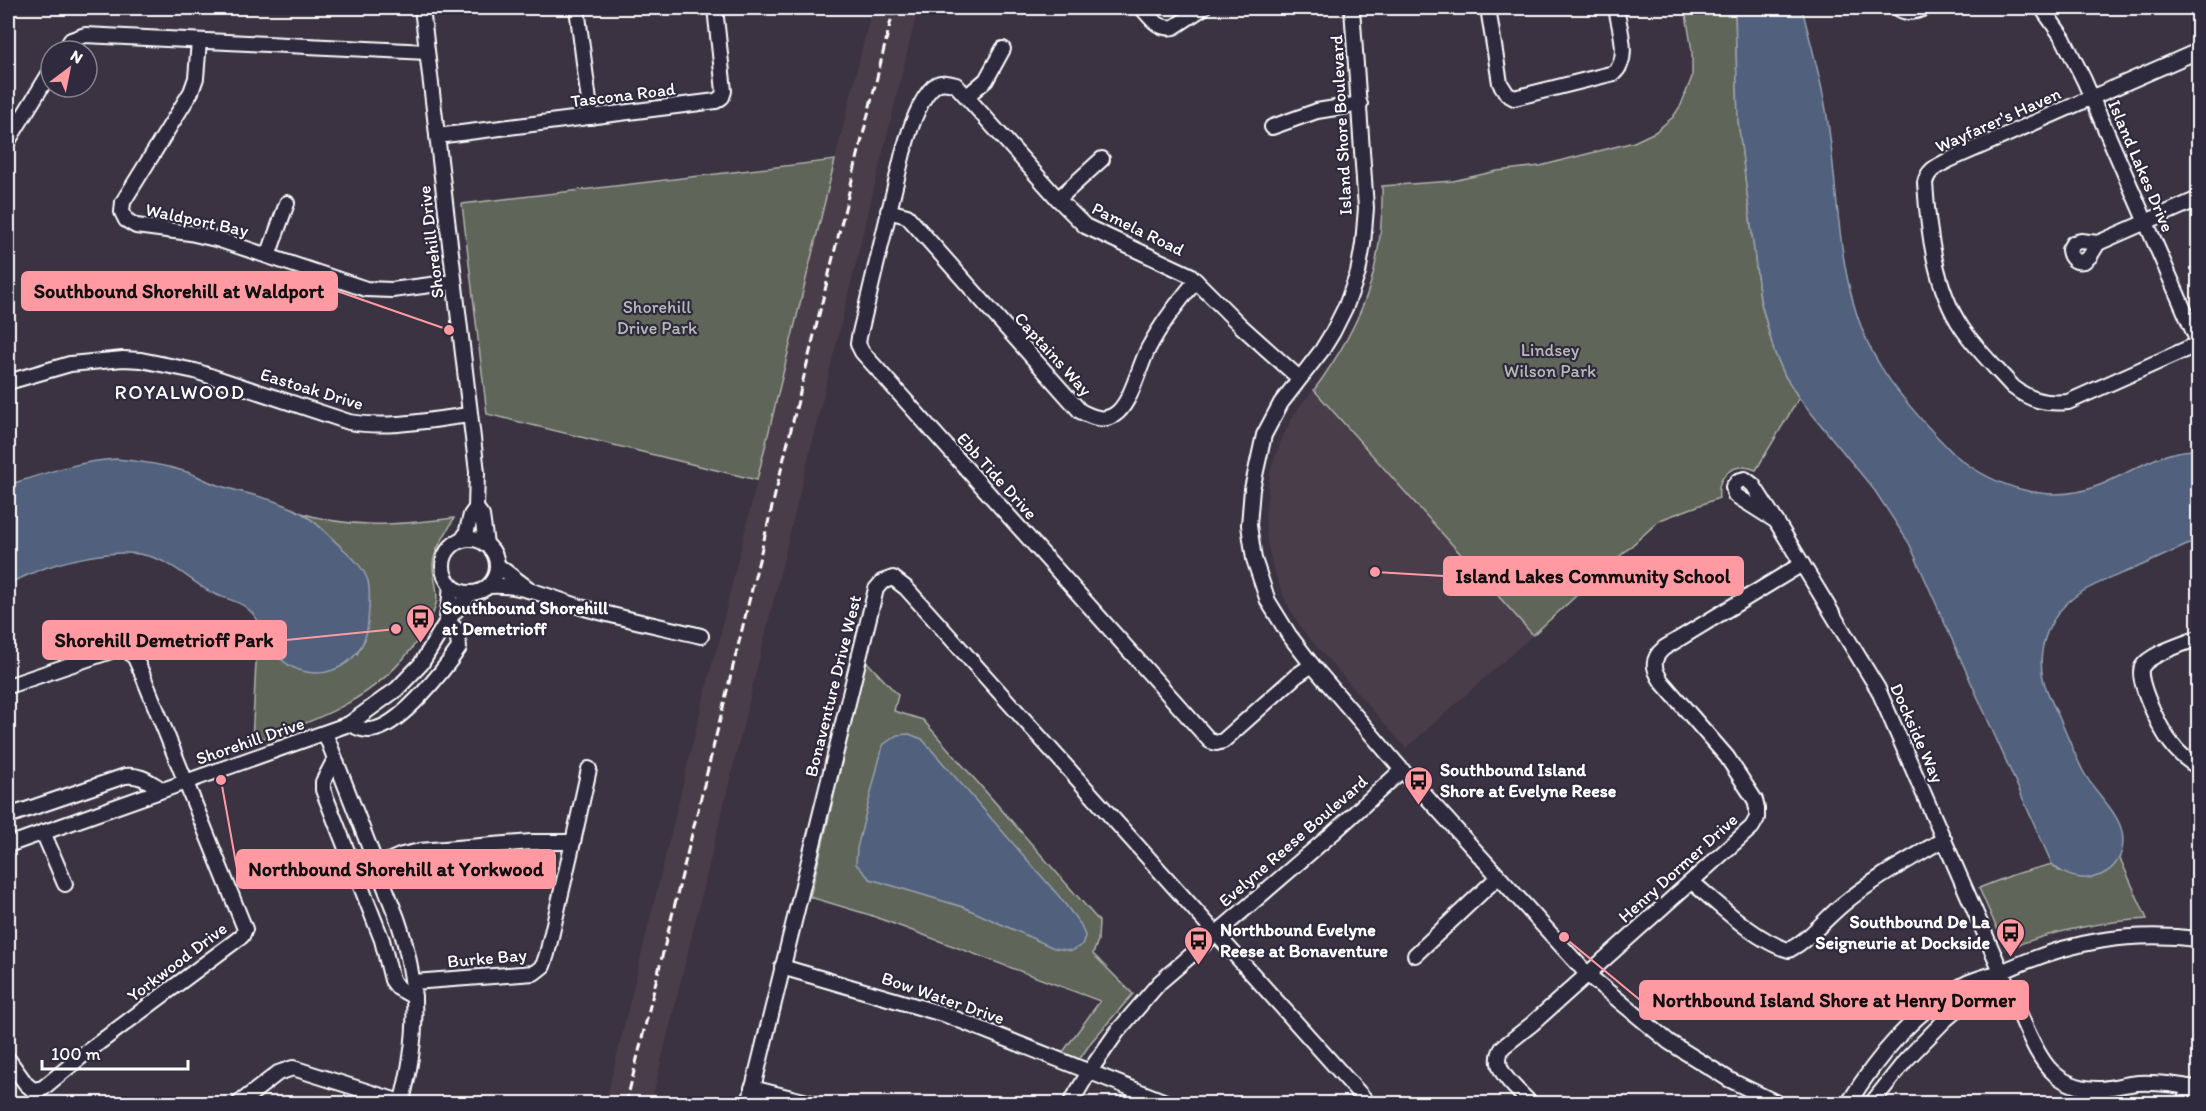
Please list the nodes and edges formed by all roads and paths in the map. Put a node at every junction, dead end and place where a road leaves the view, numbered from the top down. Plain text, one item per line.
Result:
1 (422, 8) edge
2 (577, 8) edge
3 (716, 8) edge
4 (1142, 8) edge
5 (1203, 8) edge
6 (1352, 8) edge
7 (1488, 8) edge
8 (1616, 8) edge
9 (1898, 8) edge
10 (1926, 8) edge
11 (2042, 8) edge
12 (75, 39) edge
13 (199, 41) junction
14 (1003, 49) dead end
15 (2199, 51) edge
16 (427, 52) junction
17 (942, 82) joint
18 (39, 91) edge
19 (967, 96) junction
20 (2092, 97) junction
21 (1360, 104) junction
22 (591, 117) junction
23 (1272, 127) dead end
24 (437, 136) junction
25 (8, 141) edge
26 (1102, 159) dead end
27 (1058, 199) junction
28 (2199, 199) edge
29 (287, 203) dead end
30 (888, 211) junction
31 (2145, 221) junction
32 (2098, 243) dead end
33 (268, 255) junction
34 (1196, 281) junction
35 (454, 282) junction
36 (2199, 343) edge
37 (1299, 378) junction
38 (8, 382) edge
39 (469, 415) junction
40 (476, 508) junction
41 (1776, 521) dead end
42 (462, 540) junction
43 (486, 544) junction
44 (1802, 564) junction
45 (497, 565) junction
46 (450, 584) junction
47 (489, 586) junction
48 (529, 589) junction
49 (471, 593) junction
50 (447, 621) junction
51 (700, 636) dead end
52 (2199, 638) edge
53 (1312, 665) junction
54 (8, 686) edge
55 (349, 724) junction
56 (325, 733) junction
57 (335, 759) junction
58 (2199, 767) edge
59 (589, 769) dead end
60 (1402, 770) junction
61 (185, 783) junction
62 (163, 790) junction
63 (8, 816) edge
64 (43, 832) junction
65 (1944, 839) junction
66 (573, 842) junction
67 (8, 845) edge
68 (377, 866) junction
69 (1498, 877) junction
70 (1692, 882) junction
71 (66, 884) dead end
72 (1216, 933) junction
73 (2199, 939) edge
74 (1414, 955) dead end
75 (782, 967) junction
76 (2002, 971) junction
77 (1588, 975) junction
78 (413, 982) junction
79 (414, 997) junction
80 (8, 1059) edge
81 (1089, 1072) junction
82 (752, 1088) junction
83 (2194, 1088) edge
84 (403, 1103) edge
85 (238, 1104) edge
86 (749, 1104) edge
87 (815, 1104) edge
88 (1070, 1104) edge
89 (1172, 1104) edge
90 (1369, 1104) edge
91 (1531, 1104) edge
92 (1779, 1104) edge
93 (1848, 1104) edge
94 (1871, 1104) edge
95 (2183, 1104) edge

1 - 16 street, Shorehill Drive
2 - 22 street
3 - 22 street, Tascona Road
4 - 5 street
6 - 21 street, Island Shore Boulevard
7 - 8 street
9 - 10 street
11 - 20 street, Island Lakes Drive
12 - 13 street
13 - 16 street
13 - 33 street, Waldport Bay
14 - 19 street
15 - 20 street
16 - 24 street, Shorehill Drive
17 - 19 street, Pamela Road
17 - 30 street, Ebb Tide Drive
18 - 25 street
19 - 27 street, Pamela Road
20 - 31 street, Island Lakes Drive
20 - 36 street, Wayfarer's Haven
21 - 23 street
21 - 37 street, Island Shore Boulevard
22 - 24 street, Tascona Road
24 - 35 street, Shorehill Drive
26 - 27 street
27 - 34 street, Pamela Road
28 - 31 street
29 - 33 street
30 - 34 street, Captains Way
30 - 53 street, Ebb Tide Drive
31 - 32 street
31 - 36 street, Island Lakes Drive
33 - 35 street, Waldport Bay
34 - 37 street, Pamela Road
35 - 39 street, Shorehill Drive
37 - 53 street, Island Shore Boulevard
38 - 39 street, Eastoak Drive
39 - 40 street, Shorehill Drive
40 - 42 street, Shorehill Drive
40 - 43 street, Shorehill Drive
41 - 44 street, Dockside Way
42 - 43 street
42 - 46 street, Shorehill Drive
43 - 45 street, Shorehill Drive
44 - 65 street, Dockside Way
44 - 70 street, Henry Dormer Drive
45 - 47 street
45 - 48 street
46 - 49 street
46 - 50 street, Shorehill Drive
47 - 48 street
47 - 49 street, Shorehill Drive
48 - 51 street
49 - 50 street, Shorehill Drive
50 - 55 street, Shorehill Drive
50 - 55 street, Shorehill Drive
52 - 58 street
53 - 60 street, Island Shore Boulevard
54 - 61 street
55 - 56 street, Shorehill Drive
56 - 57 street
56 - 61 street, Shorehill Drive
57 - 68 street
57 - 79 street
59 - 66 street, Burke Bay
60 - 69 street, Island Shore Boulevard
60 - 72 street, Evelyne Reese Boulevard
61 - 62 street, Shorehill Drive
61 - 80 street, Yorkwood Drive
62 - 63 street
62 - 64 street, Shorehill Drive
64 - 67 street, Shorehill Drive
64 - 71 street
65 - 70 street
65 - 76 street, Dockside Way
66 - 68 street
66 - 78 street, Burke Bay
68 - 78 street
69 - 74 street
69 - 77 street, Island Shore Boulevard
70 - 77 street, Henry Dormer Drive
72 - 75 street, Bonaventure Drive West
72 - 81 street, Evelyne Reese Boulevard
72 - 90 street
73 - 76 street
75 - 81 street, Bow Water Drive
75 - 82 street, Bonaventure Drive West
76 - 83 street, Dockside Way
76 - 93 street
76 - 94 street
77 - 91 street, Henry Dormer Drive
77 - 92 street, Island Shore Boulevard
78 - 79 street
79 - 84 street
81 - 88 street, Evelyne Reese Boulevard
81 - 89 street, Bow Water Drive
82 - 86 street, Bonaventure Drive West
82 - 87 street
83 - 95 street
84 - 85 street

